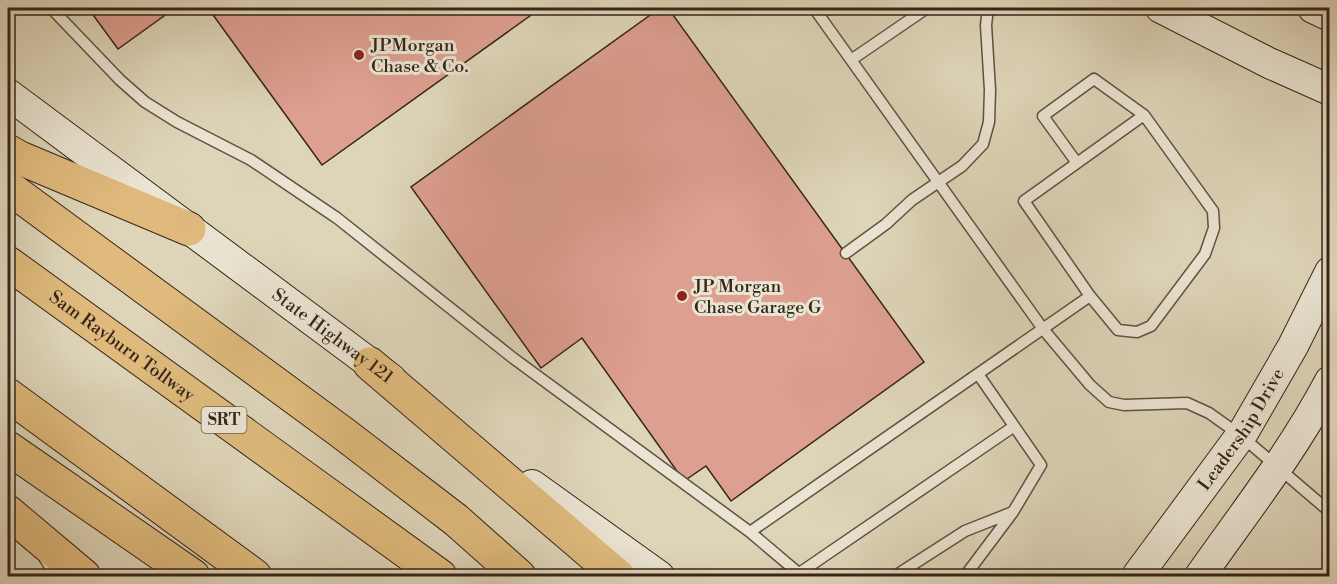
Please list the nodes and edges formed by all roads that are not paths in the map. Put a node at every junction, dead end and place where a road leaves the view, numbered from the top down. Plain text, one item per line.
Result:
1 (51, 8) edge
2 (927, 8) edge
3 (988, 8) edge
4 (1161, 8) edge
5 (1313, 8) edge
6 (819, 9) edge
7 (1329, 16) edge
8 (851, 60) junction
9 (1329, 90) edge
10 (8, 94) edge
11 (1144, 115) junction
12 (8, 151) edge
13 (1077, 163) junction
14 (938, 182) junction
15 (8, 187) edge
16 (189, 229) junction
17 (846, 254) dead end
18 (8, 263) edge
19 (1329, 272) edge
20 (1090, 296) junction
21 (1043, 329) junction
22 (370, 364) junction
23 (978, 374) junction
24 (1329, 381) edge
25 (8, 395) edge
26 (1013, 427) junction
27 (1240, 435) junction
28 (8, 448) edge
29 (1278, 468) junction
30 (8, 512) edge
31 (1013, 512) junction
32 (1329, 512) edge
33 (8, 532) edge
34 (750, 532) junction
35 (50, 567) edge
36 (800, 575) edge
37 (72, 576) edge
38 (84, 576) edge
39 (193, 576) edge
40 (255, 576) edge
41 (440, 576) edge
42 (519, 576) edge
43 (618, 576) edge
44 (659, 576) edge
45 (896, 576) edge
46 (965, 576) edge
47 (1137, 576) edge
48 (1200, 576) edge

1 - 34 lane
2 - 8 lane
3 - 14 lane
4 - 9 main road
5 - 7 main road
6 - 8 lane
8 - 14 lane
10 - 16 main road, State Highway 121
11 - 13 lane
11 - 13 lane
11 - 20 lane
12 - 16 highway
13 - 20 lane
14 - 17 lane
14 - 21 lane
15 - 42 highway
16 - 22 main road, State Highway 121
18 - 41 highway, Sam Rayburn Tollway / SRT
19 - 27 main road, Leadership Drive
20 - 21 lane
21 - 23 lane
21 - 27 lane
22 - 43 highway
22 - 44 main road, State Highway 121
23 - 26 lane
23 - 34 lane
24 - 29 main road
25 - 40 highway
26 - 31 lane
26 - 36 lane
27 - 29 lane
27 - 47 main road, Leadership Drive
28 - 39 highway
29 - 32 lane
29 - 48 main road
30 - 38 highway
31 - 45 lane
31 - 46 lane
33 - 35 main road
34 - 36 lane
35 - 37 main road

